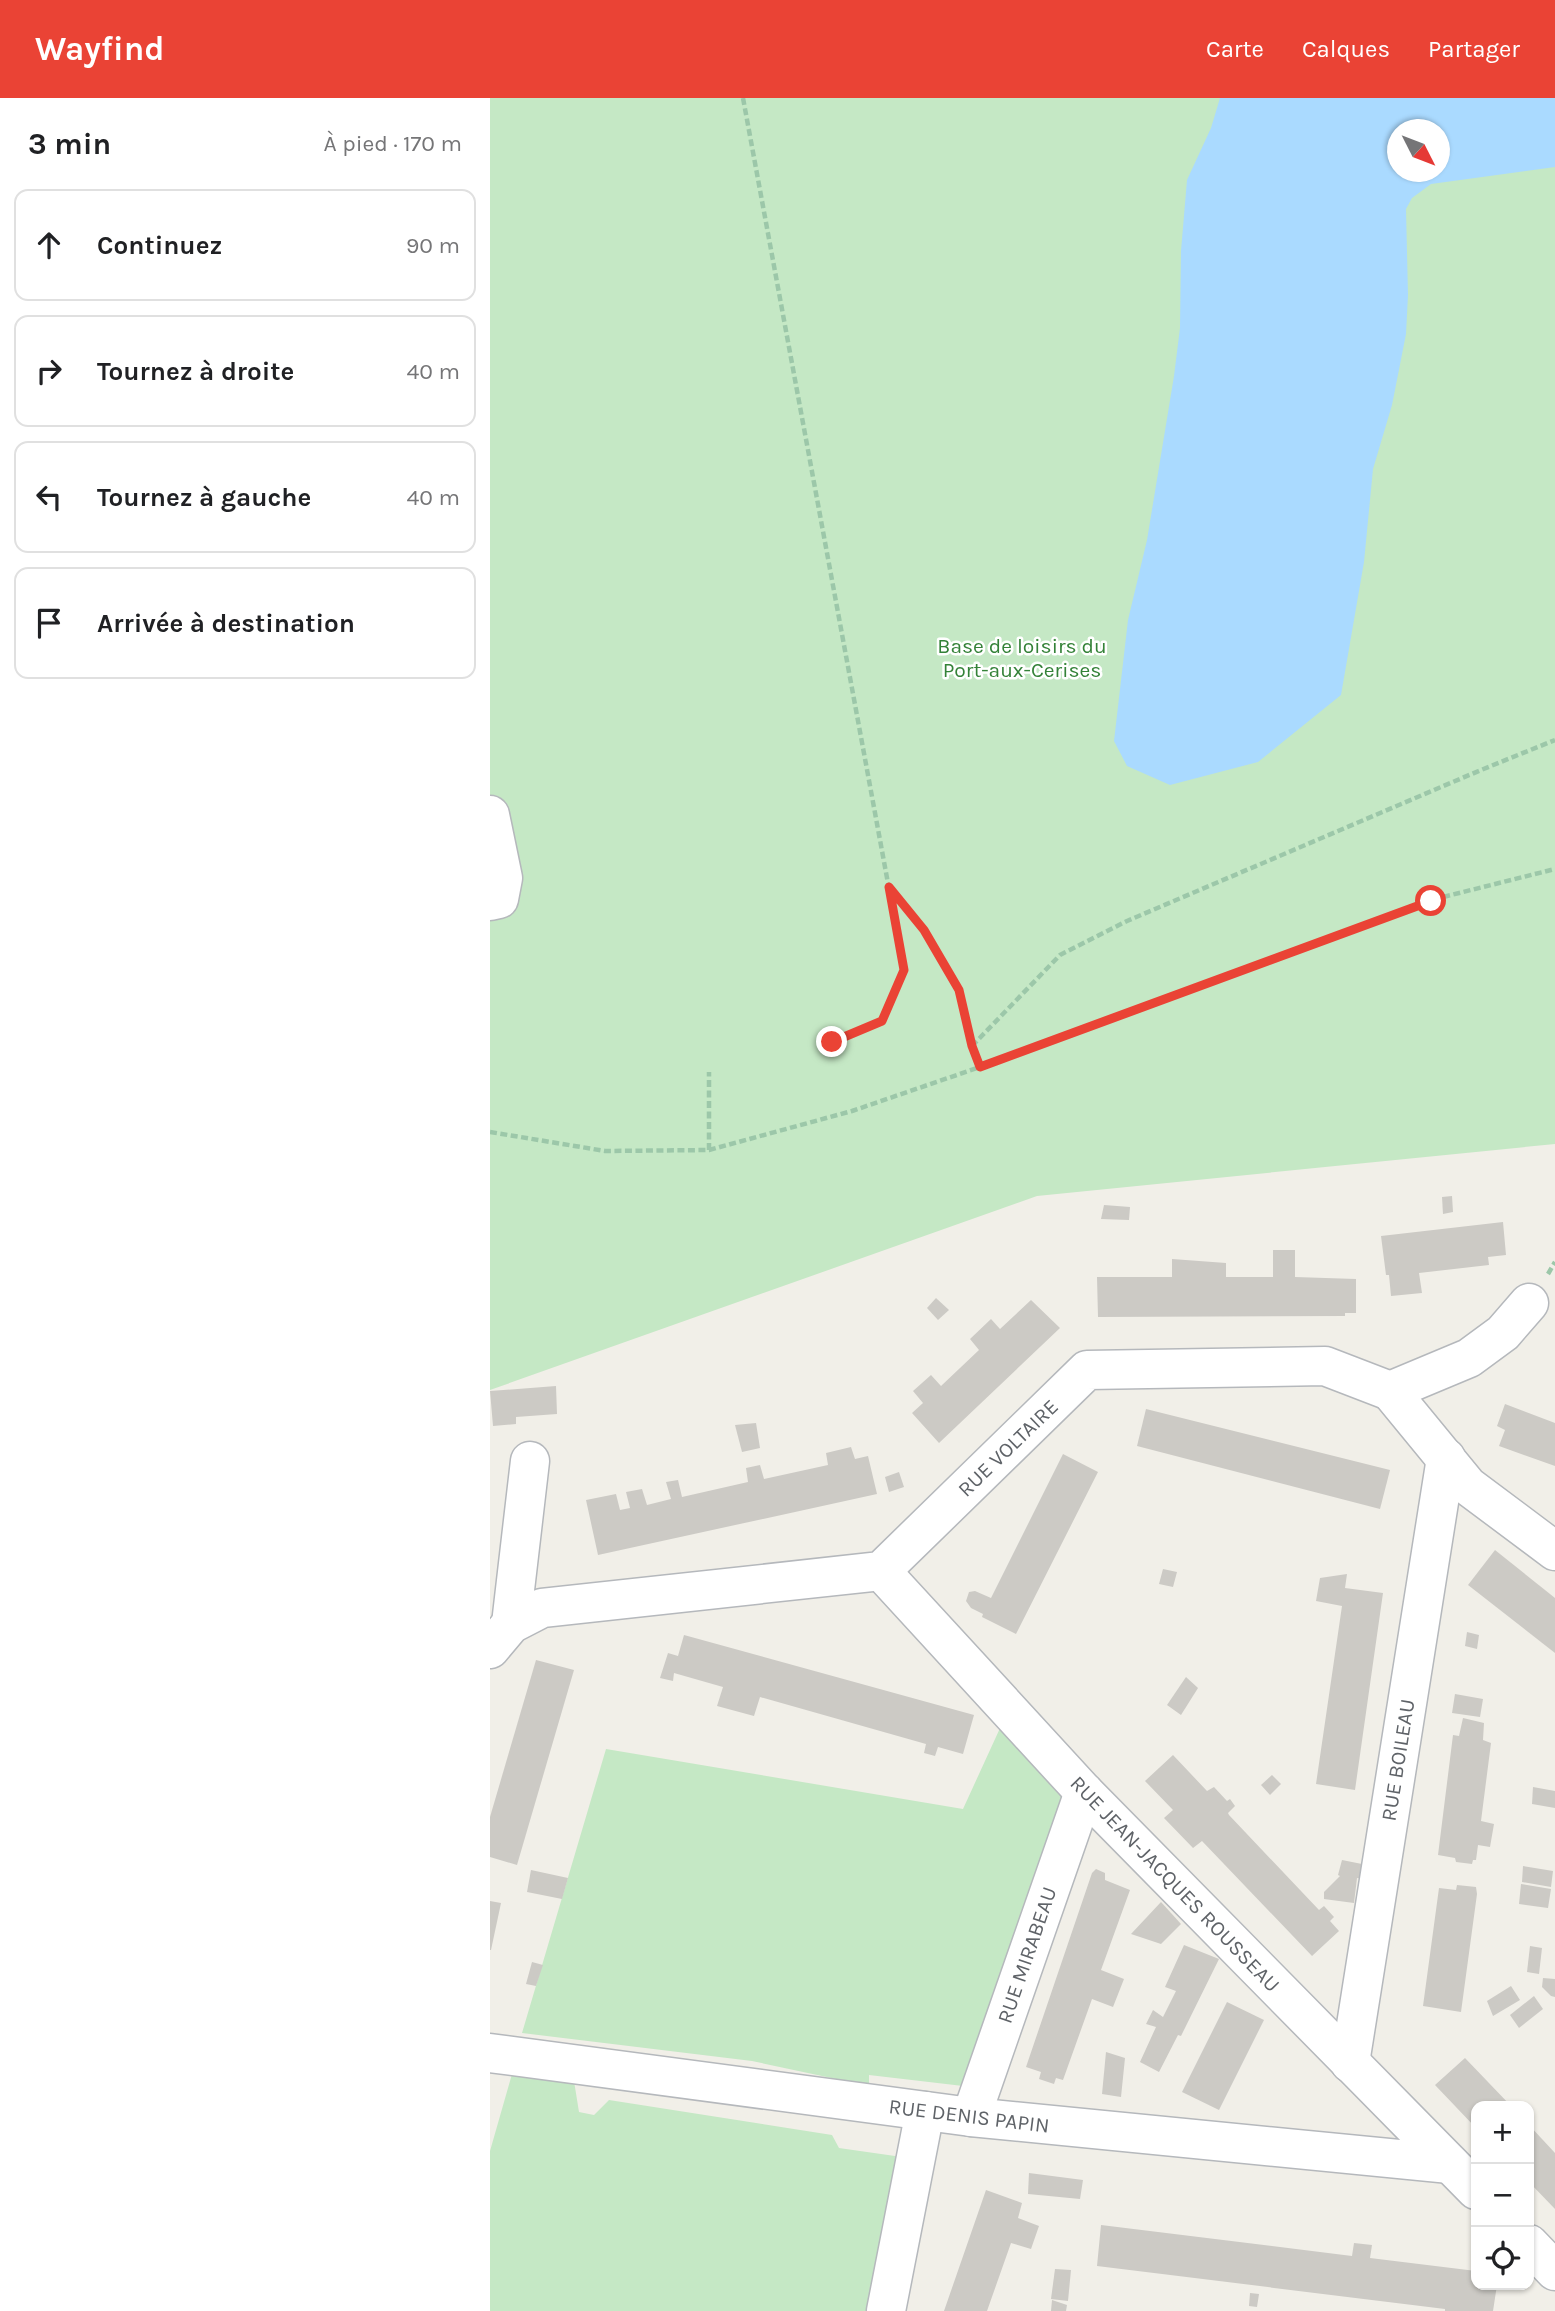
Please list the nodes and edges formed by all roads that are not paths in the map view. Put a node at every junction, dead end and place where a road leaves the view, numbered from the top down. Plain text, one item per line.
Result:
1 (490, 815) edge
2 (490, 901) edge
3 (1529, 1303) dead end
4 (1390, 1391) junction
5 (1446, 1458) junction
6 (530, 1461) dead end
7 (1555, 1551) edge
8 (881, 1571) junction
9 (500, 1637) edge
10 (1084, 1792) junction
11 (490, 2053) edge
12 (1350, 2063) junction
13 (925, 2111) junction
14 (971, 2117) junction
15 (1450, 2164) junction
16 (1471, 2185) edge
17 (1534, 2249) edge
18 (1555, 2270) edge
19 (886, 2311) edge

1 - 2 street
3 - 4 street
4 - 5 street
4 - 8 street, RUE VOLTAIRE
5 - 7 street
5 - 12 street, RUE BOILEAU
6 - 9 street
8 - 9 street
8 - 10 street, RUE JEAN-JACQUES ROUSSEAU
10 - 12 street, RUE JEAN-JACQUES ROUSSEAU
10 - 14 street, RUE MIRABEAU
11 - 13 street, RUE DENIS PAPIN
12 - 15 street, RUE JEAN-JACQUES ROUSSEAU
13 - 14 street, RUE DENIS PAPIN
13 - 19 street
14 - 15 street, RUE DENIS PAPIN
15 - 16 street, RUE JEAN-JACQUES ROUSSEAU
17 - 18 street

